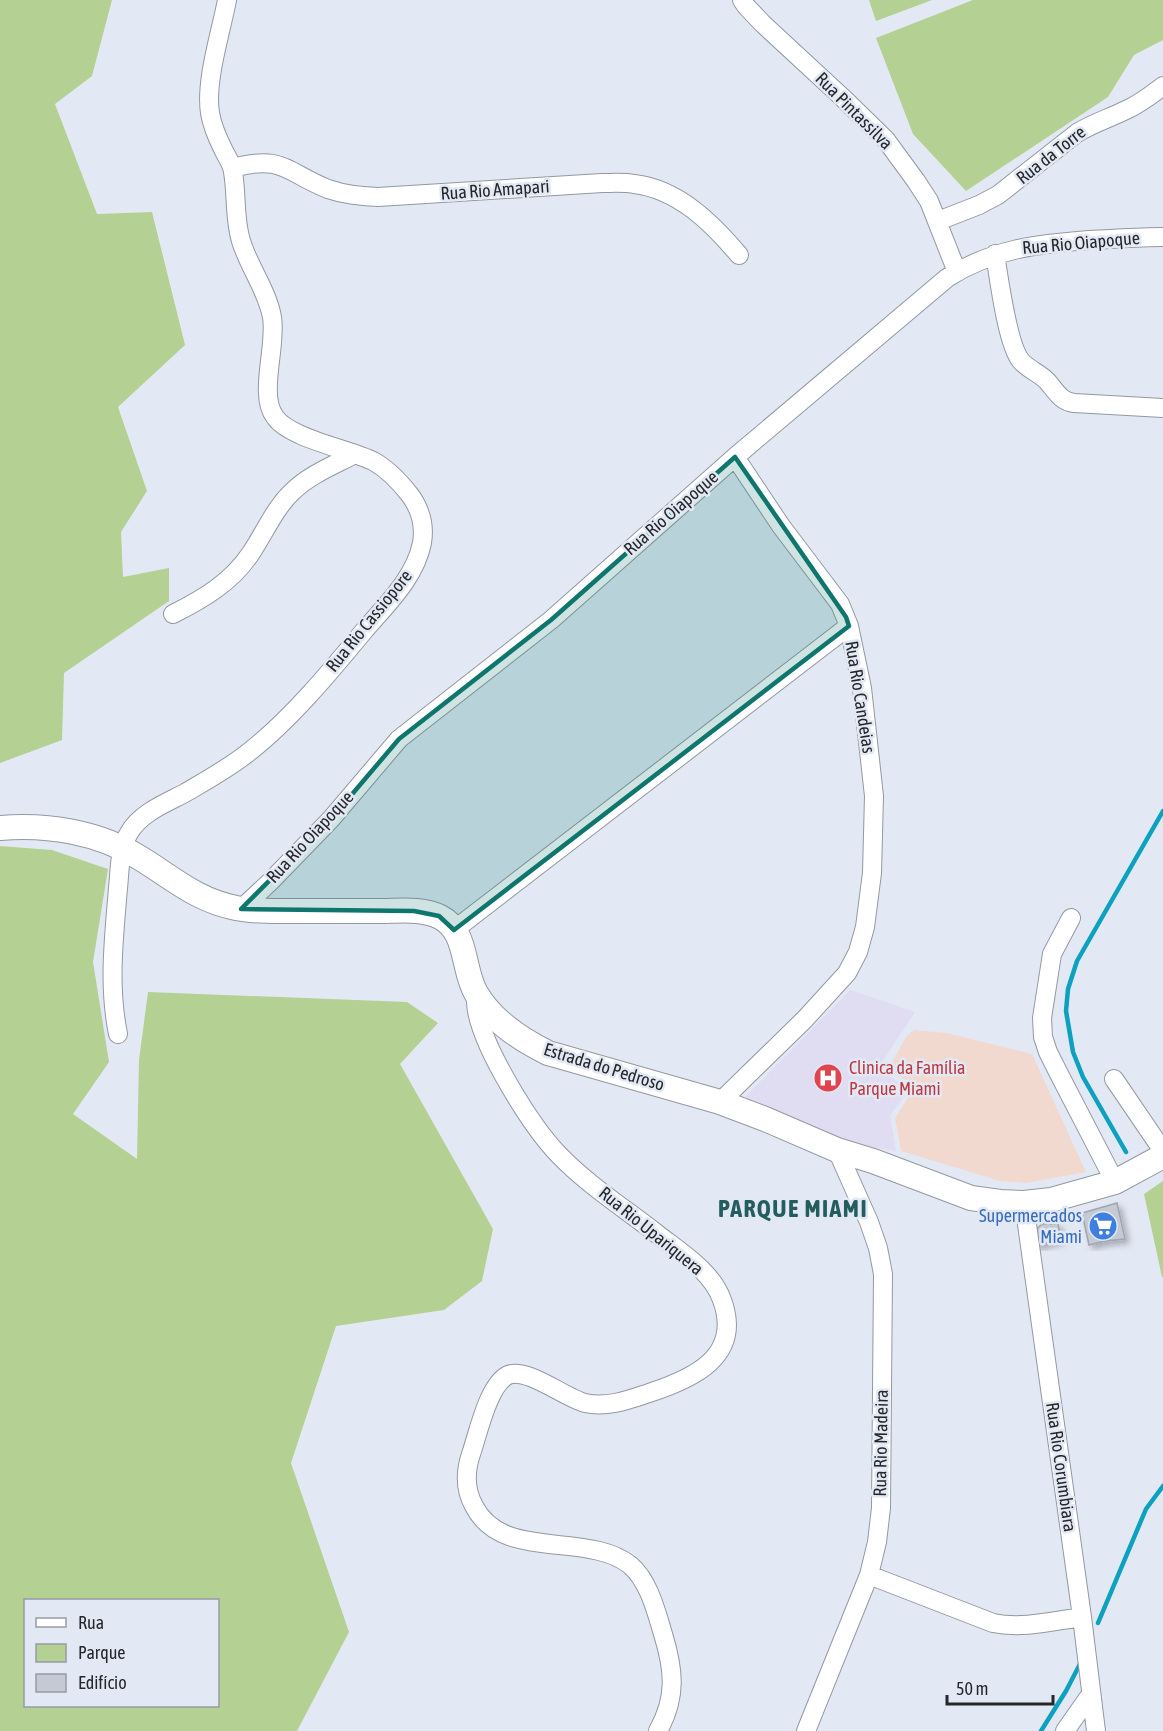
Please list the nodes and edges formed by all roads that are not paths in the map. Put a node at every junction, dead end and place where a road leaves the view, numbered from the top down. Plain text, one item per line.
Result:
1 (227, 0) edge
2 (742, 0) edge
3 (1163, 86) edge
4 (233, 168) junction
5 (938, 221) junction
6 (1163, 237) edge
7 (995, 254) junction
8 (739, 255) dead end
9 (957, 272) junction
10 (1163, 408) edge
11 (355, 454) junction
12 (735, 456) junction
13 (173, 614) dead end
14 (849, 626) junction
15 (0, 828) edge
16 (122, 848) junction
17 (241, 909) junction
18 (1071, 918) dead end
19 (454, 930) junction
20 (475, 992) junction
21 (118, 1034) dead end
22 (1114, 1079) dead end
23 (720, 1102) junction
24 (837, 1150) junction
25 (1163, 1150) edge
26 (1163, 1156) edge
27 (1114, 1182) junction
28 (1024, 1203) junction
29 (868, 1575) junction
30 (1082, 1617) junction
31 (1091, 1694) junction
32 (658, 1731) edge
33 (806, 1731) edge
34 (1065, 1731) edge
35 (1096, 1731) edge

1 - 4 street
2 - 5 street, Rua Pintassilva
3 - 5 street, Rua da Torre
4 - 8 street, Rua Rio Amapari
4 - 11 street, Rua Rio Cassiopore
5 - 9 street, Rua Pintassilva
6 - 7 street, Rua Rio Oiapoque
7 - 9 street, Rua Rio Oiapoque
7 - 10 street
9 - 12 street, Rua Rio Oiapoque
11 - 13 street
11 - 16 street, Rua Rio Cassiopore
12 - 14 street
12 - 17 street, Rua Rio Oiapoque
14 - 19 street, Rua Rio Candeias
14 - 23 street, Rua Rio Candeias
15 - 16 main road
16 - 17 main road
16 - 21 street, Rua Rio Cassiopore
17 - 19 main road
18 - 27 street
19 - 20 main road, Estrada do Pedroso
20 - 23 main road, Estrada do Pedroso
20 - 32 street, Rua Rio Upariquera
22 - 25 street
23 - 24 main road, Estrada do Pedroso
24 - 28 main road, Estrada do Pedroso
24 - 29 street, Rua Rio Madeira
26 - 27 main road, Estrada do Pedroso
27 - 28 main road, Estrada do Pedroso
28 - 30 street, Rua Rio Corumbiara
29 - 30 street
29 - 33 street, Rua Rio Madeira
30 - 31 street, Rua Rio Corumbiara
31 - 34 street
31 - 35 street, Rua Rio Corumbiara

